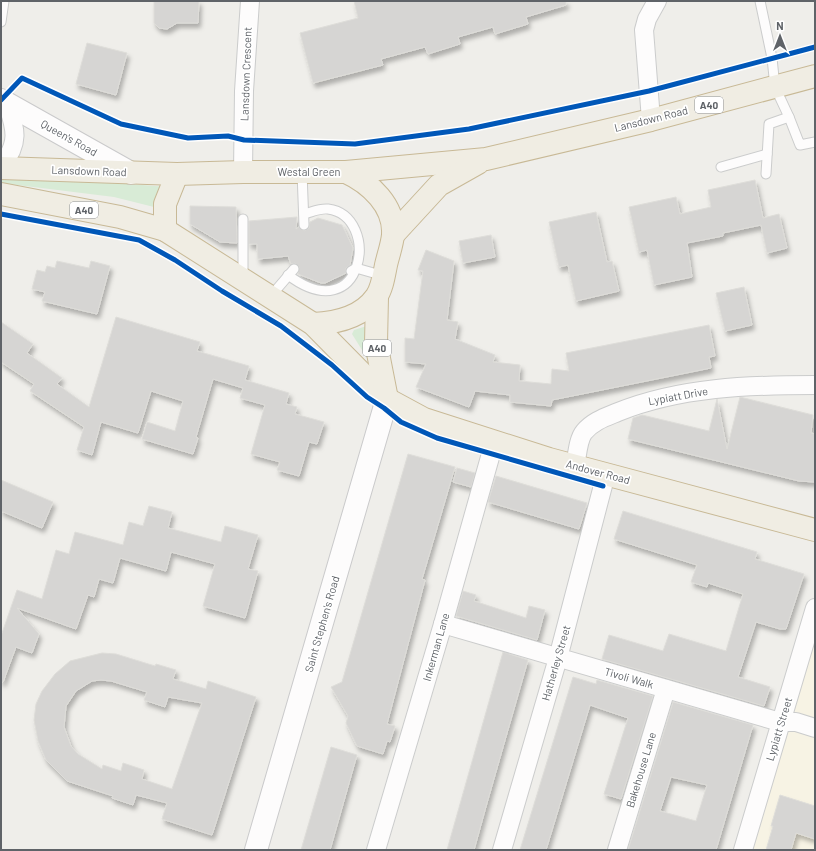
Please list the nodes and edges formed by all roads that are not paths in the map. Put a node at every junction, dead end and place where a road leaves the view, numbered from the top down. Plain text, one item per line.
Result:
1 (4, 1) edge
2 (250, 1) edge
3 (657, 1) edge
4 (760, 1) edge
5 (1, 22) edge
6 (815, 76) edge
7 (775, 87) junction
8 (4, 101) edge
9 (789, 117) junction
10 (651, 120) junction
11 (815, 142) edge
12 (767, 154) junction
13 (486, 159) junction
14 (1, 167) edge
15 (721, 167) dead end
16 (243, 172) junction
17 (302, 172) junction
18 (346, 172) junction
19 (131, 173) junction
20 (177, 174) junction
21 (766, 174) dead end
22 (1, 194) edge
23 (304, 214) junction
24 (243, 219) dead end
25 (304, 225) dead end
26 (165, 230) junction
27 (393, 235) junction
28 (352, 270) junction
29 (384, 276) junction
30 (243, 280) junction
31 (269, 297) junction
32 (377, 297) junction
33 (313, 324) junction
34 (815, 385) edge
35 (387, 399) junction
36 (494, 443) junction
37 (575, 466) junction
38 (606, 474) junction
39 (815, 530) edge
40 (815, 608) edge
41 (443, 624) junction
42 (812, 633) edge
43 (558, 658) junction
44 (666, 689) junction
45 (780, 722) junction
46 (815, 728) edge
47 (256, 850) edge
48 (376, 850) edge
49 (502, 850) edge
50 (617, 850) edge
51 (743, 850) edge

1 - 5 lane
2 - 16 street, Lansdown Crescent
3 - 10 street
4 - 7 lane
6 - 7 highway, Lansdown Road / A40
7 - 9 lane
7 - 10 highway, Lansdown Road / A40
8 - 14 street, Queen's Road
8 - 19 street, Queen's Road
9 - 11 lane
9 - 12 lane
10 - 13 highway, Lansdown Road / A40
12 - 15 lane
12 - 21 lane
13 - 18 highway, Lansdown Road / A40
13 - 27 highway, Lansdown Road / A40
14 - 19 highway, Lansdown Road
16 - 17 highway, Westal Green
16 - 20 highway, Westal Green
17 - 18 highway, Westal Green
17 - 23 lane
18 - 27 highway, Westal Green
19 - 20 highway, Lansdown Road
20 - 26 highway
22 - 26 highway, A40
23 - 25 lane
23 - 28 lane
24 - 30 lane
26 - 30 highway
27 - 29 highway, Westal Green
28 - 29 lane
28 - 31 lane
29 - 32 highway, Westal Green
30 - 31 highway
31 - 33 highway
32 - 33 highway
32 - 35 highway, A40
33 - 35 highway, Andover Road / A40
34 - 37 street, Lypiatt Drive
35 - 36 highway, Andover Road / A40
35 - 47 street, Saint Stephen's Road
36 - 37 highway, Andover Road / A40
36 - 41 street, Inkerman Lane
37 - 38 highway, Andover Road / A40
38 - 39 highway, Andover Road / A40
38 - 43 street, Hatherley Street
40 - 42 street, Lypiatt Street
41 - 43 street, Tivoli Walk
41 - 48 street, Inkerman Lane
42 - 45 street, Lypiatt Street
43 - 44 street, Tivoli Walk
43 - 49 street, Hatherley Street
44 - 45 street, Tivoli Walk
44 - 50 street, Bakehouse Lane
45 - 46 street, Tivoli Walk
45 - 51 street, Lypiatt Street

